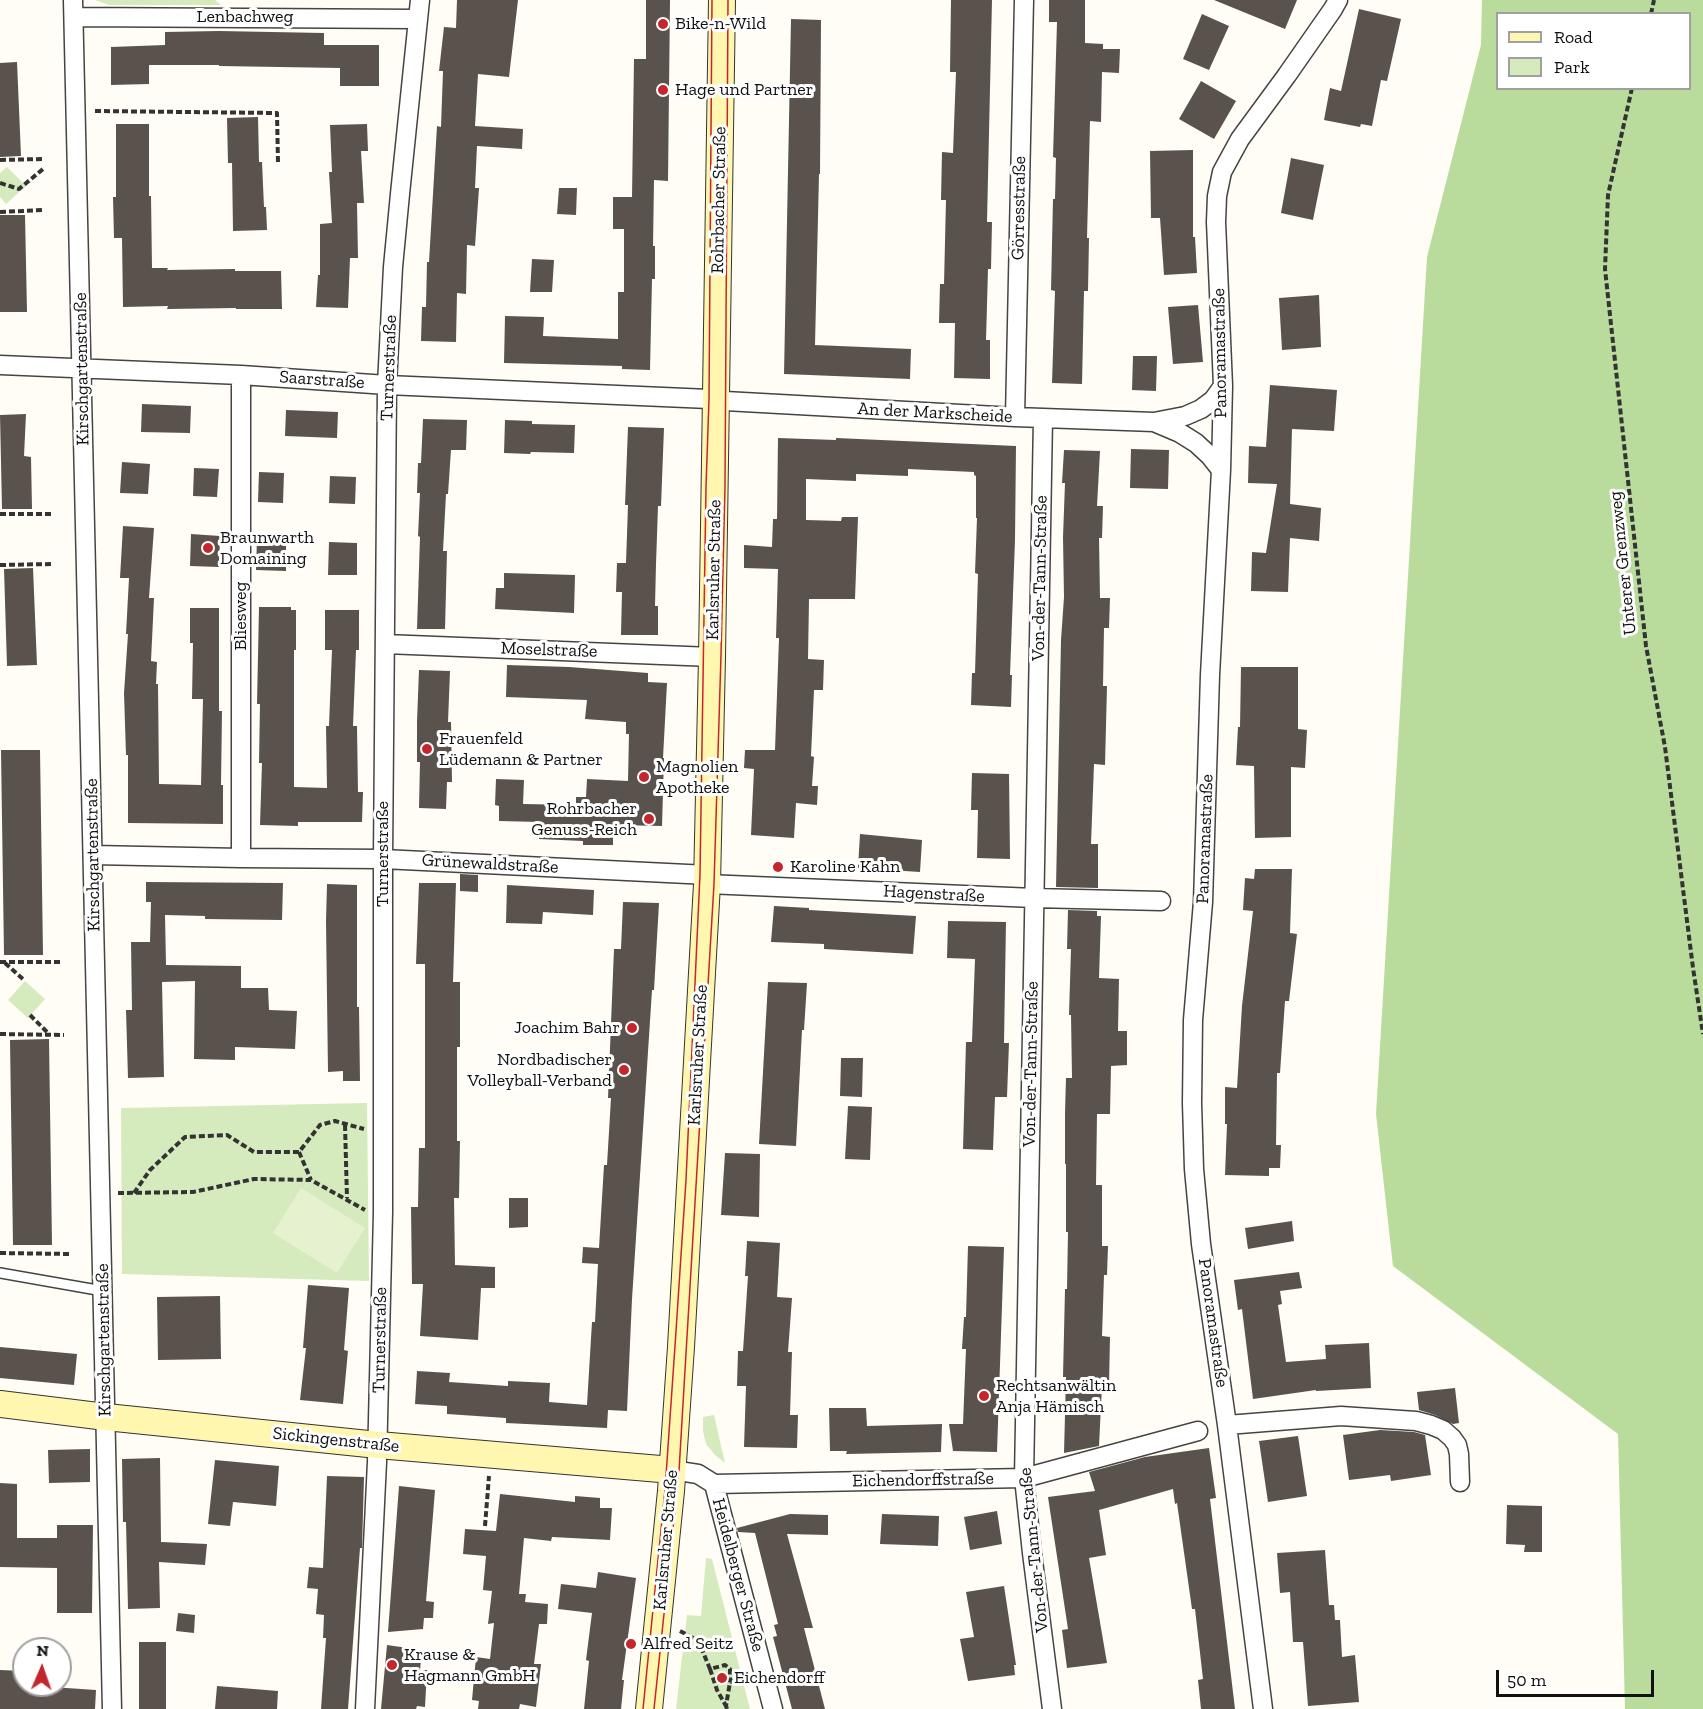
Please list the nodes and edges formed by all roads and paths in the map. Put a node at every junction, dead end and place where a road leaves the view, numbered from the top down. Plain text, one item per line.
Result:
1 (420, 0) edge
2 (722, 0) edge
3 (1024, 0) edge
4 (1338, 0) edge
5 (74, 8) edge
6 (417, 19) junction
7 (1632, 90) edge
8 (76, 111) junction
9 (43, 159) dead end
10 (0, 160) edge
11 (278, 162) dead end
12 (43, 168) dead end
13 (0, 183) edge
14 (44, 210) dead end
15 (0, 212) edge
16 (0, 365) edge
17 (82, 368) junction
18 (241, 375) junction
19 (387, 385) junction
20 (1223, 386) junction
21 (717, 400) junction
22 (1015, 417) junction
23 (1043, 418) junction
24 (1154, 422) junction
25 (1221, 470) junction
26 (0, 514) edge
27 (51, 514) dead end
28 (52, 564) dead end
29 (0, 565) edge
30 (385, 644) junction
31 (712, 657) junction
32 (93, 855) junction
33 (241, 858) junction
34 (383, 859) junction
35 (707, 879) junction
36 (1034, 898) junction
37 (1161, 901) dead end
38 (2, 962) edge
39 (62, 963) dead end
40 (25, 981) dead end
41 (30, 1016) dead end
42 (0, 1034) edge
43 (48, 1034) junction
44 (1703, 1034) edge
45 (64, 1035) dead end
46 (345, 1125) junction
47 (368, 1130) dead end
48 (299, 1152) junction
49 (311, 1180) junction
50 (100, 1193) junction
51 (134, 1193) junction
52 (347, 1199) junction
53 (383, 1212) junction
54 (0, 1253) edge
55 (70, 1254) dead end
56 (0, 1273) edge
57 (103, 1291) junction
58 (0, 1404) edge
59 (106, 1417) junction
60 (1227, 1425) junction
61 (1198, 1431) dead end
62 (378, 1445) junction
63 (672, 1470) junction
64 (489, 1471) dead end
65 (1024, 1478) junction
66 (1460, 1482) dead end
67 (714, 1484) junction
68 (485, 1526) dead end
69 (658, 1629) junction
70 (710, 1670) junction
71 (764, 1674) junction
72 (730, 1682) junction
73 (727, 1707) edge
74 (112, 1709) edge
75 (365, 1709) edge
76 (649, 1709) edge
77 (773, 1709) edge
78 (1052, 1709) edge
79 (1263, 1709) edge

1 - 6 street, Turnerstraße
2 - 21 main road, Rohrbacher Straße
3 - 22 street, Görresstraße
4 - 20 street, Panoramastraße
5 - 6 street, Lenbachweg
5 - 8 street, Kirschgartenstraße
6 - 19 street, Turnerstraße
7 - 44 path, Unterer Grenzweg
8 - 11 path
8 - 17 street, Kirschgartenstraße
9 - 10 path
12 - 13 path
14 - 15 path
16 - 17 street, Saarstraße
17 - 18 street, Saarstraße
17 - 32 street, Kirschgartenstraße
18 - 19 street, Saarstraße
18 - 33 street, Bliesweg
19 - 21 street, Saarstraße
19 - 30 street, Turnerstraße
20 - 24 street, An der Markscheide
20 - 25 street, Panoramastraße
21 - 22 street, An der Markscheide
21 - 31 main road, Karlsruher Straße
22 - 23 street, An der Markscheide
23 - 24 street, An der Markscheide
23 - 36 street, Von-der-Tann-Straße
24 - 25 street, An der Markscheide
25 - 60 street, Panoramastraße
26 - 27 path
28 - 29 path
30 - 31 street, Moselstraße
30 - 34 street, Turnerstraße
31 - 35 main road, Karlsruher Straße
32 - 33 street, Grünewaldstraße
32 - 50 street, Kirschgartenstraße
33 - 34 street, Grünewaldstraße
34 - 35 street, Grünewaldstraße
34 - 53 street, Turnerstraße
35 - 36 street, Hagenstraße
35 - 63 main road, Karlsruher Straße
36 - 37 street, Hagenstraße
36 - 65 street, Von-der-Tann-Straße
38 - 39 path
38 - 40 path
41 - 43 path
42 - 43 path
43 - 45 path
46 - 47 path
46 - 48 path
46 - 52 path
48 - 49 path
48 - 51 path
49 - 51 path
49 - 52 path
50 - 51 path
50 - 57 street, Kirschgartenstraße
52 - 53 path
53 - 62 street, Turnerstraße
54 - 55 path
56 - 57 lane
57 - 59 street, Kirschgartenstraße
58 - 59 main road, Sickingenstraße
59 - 62 main road, Sickingenstraße
59 - 74 street, Kirschgartenstraße
60 - 66 street
60 - 79 street, Panoramastraße
61 - 65 street, Eichendorffstraße
62 - 63 main road, Sickingenstraße
62 - 75 street, Turnerstraße
63 - 67 street, Heidelberger Straße
63 - 69 main road, Karlsruher Straße
64 - 68 path
65 - 67 street, Eichendorffstraße
65 - 78 street, Von-der-Tann-Straße
67 - 71 street, Heidelberger Straße
69 - 70 path
69 - 76 main road, Karlsruher Straße
70 - 72 path
70 - 73 path
71 - 72 path
71 - 77 street, Heidelberger Straße
72 - 73 path

